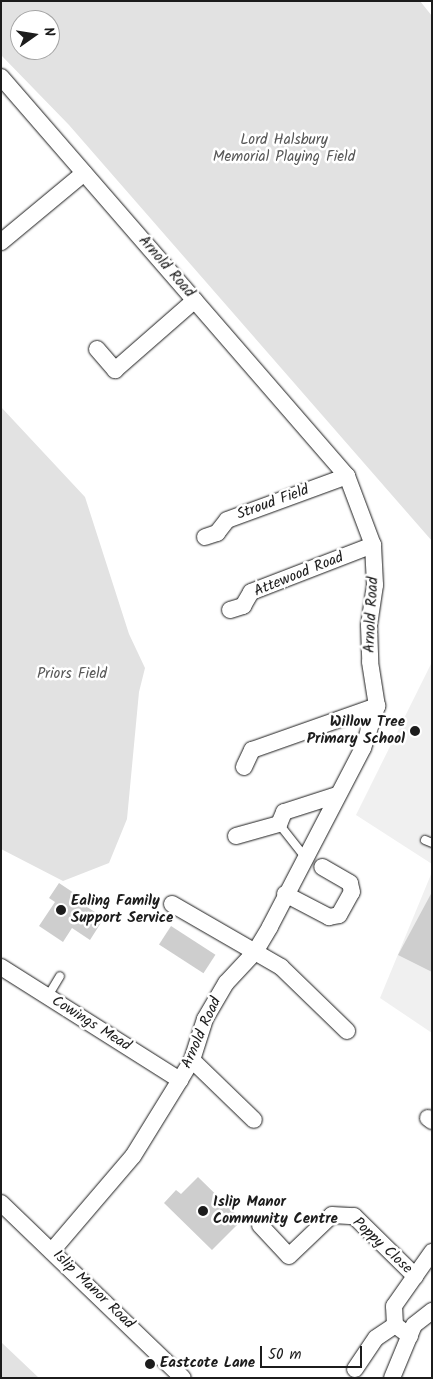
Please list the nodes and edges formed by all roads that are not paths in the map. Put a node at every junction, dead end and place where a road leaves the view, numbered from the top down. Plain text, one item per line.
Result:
1 (1, 77) edge
2 (84, 173) junction
3 (1, 242) edge
4 (195, 300) junction
5 (97, 349) dead end
6 (347, 476) junction
7 (205, 537) dead end
8 (373, 545) junction
9 (230, 610) dead end
10 (377, 706) junction
11 (244, 767) dead end
12 (337, 795) junction
13 (279, 824) junction
14 (236, 836) dead end
15 (304, 856) junction
16 (322, 867) dead end
17 (285, 894) junction
18 (172, 904) dead end
19 (255, 952) junction
20 (1, 967) edge
21 (60, 976) dead end
22 (48, 996) junction
23 (347, 1031) dead end
24 (192, 1060) junction
25 (180, 1080) junction
26 (254, 1120) dead end
27 (1, 1203) edge
28 (260, 1225) dead end
29 (52, 1251) junction
30 (432, 1252) edge
31 (415, 1276) junction
32 (432, 1311) edge
33 (395, 1324) junction
34 (410, 1336) junction
35 (355, 1369) dead end
36 (183, 1378) edge
37 (392, 1378) edge

1 - 2 street, Arnold Road
2 - 3 street
2 - 4 street, Arnold Road
4 - 5 street
4 - 6 street, Arnold Road
6 - 7 street, Stroud Field
6 - 8 street, Arnold Road
8 - 9 street, Attewood Road
8 - 10 street, Arnold Road
10 - 11 street
10 - 12 street, Arnold Road
12 - 13 street
12 - 15 street, Arnold Road
13 - 14 street
13 - 15 lane
15 - 17 street, Arnold Road
16 - 17 street
17 - 19 street, Arnold Road
18 - 19 street
19 - 23 street
19 - 24 street, Arnold Road
20 - 22 street, Cowings Mead
21 - 22 lane
22 - 25 street, Cowings Mead
24 - 25 street, Arnold Road
24 - 26 street
25 - 29 street, Arnold Road
27 - 29 street, Islip Manor Road
28 - 31 street, Poppy Close
29 - 36 street, Islip Manor Road
30 - 31 street
31 - 33 street
32 - 34 street
33 - 34 street
33 - 35 street
34 - 37 street

